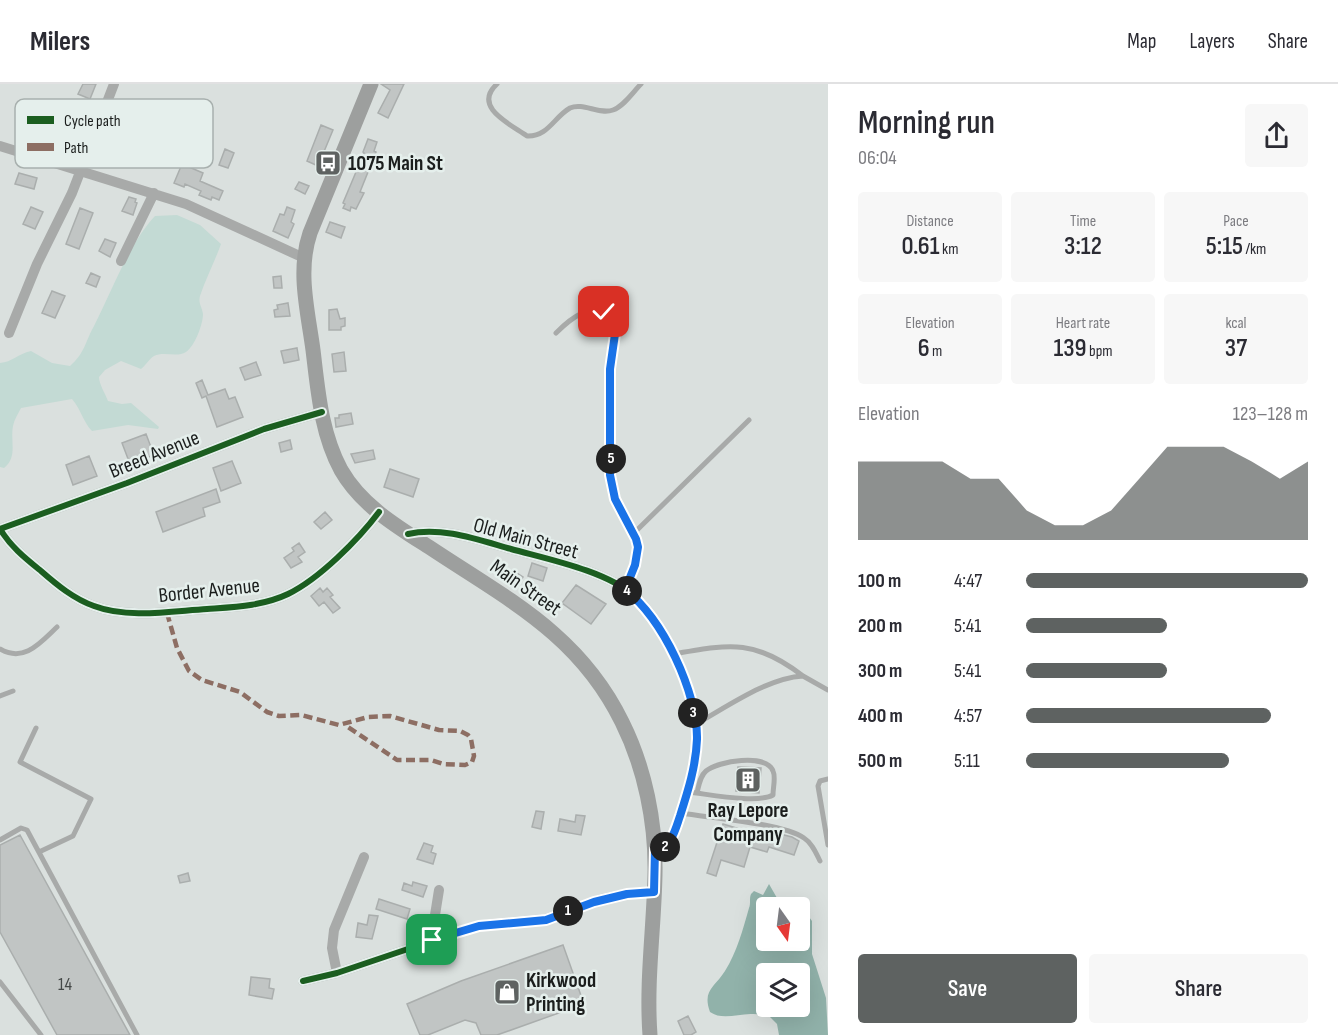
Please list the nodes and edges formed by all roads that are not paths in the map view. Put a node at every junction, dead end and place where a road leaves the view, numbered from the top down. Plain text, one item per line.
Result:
1 (114, 84) edge
2 (371, 84) edge
3 (497, 84) edge
4 (641, 84) edge
5 (108, 99) edge
6 (0, 146) edge
7 (15, 151) edge
8 (69, 168) edge
9 (82, 168) edge
10 (81, 172) junction
11 (154, 193) junction
12 (304, 258) junction
13 (121, 261) dead end
14 (9, 333) dead end
15 (556, 333) dead end
16 (322, 412) junction
17 (749, 420) dead end
18 (379, 512) junction
19 (0, 529) edge
20 (408, 534) junction
21 (633, 534) junction
22 (625, 590) junction
23 (57, 627) dead end
24 (0, 649) edge
25 (674, 654) junction
26 (803, 676) junction
27 (828, 690) edge
28 (13, 691) dead end
29 (0, 696) edge
30 (695, 724) junction
31 (36, 728) dead end
32 (828, 779) edge
33 (693, 792) junction
34 (681, 813) junction
35 (0, 840) edge
36 (828, 846) edge
37 (814, 849) junction
38 (655, 850) junction
39 (39, 852) junction
40 (364, 857) dead end
41 (820, 861) dead end
42 (439, 890) dead end
43 (654, 892) junction
44 (432, 940) junction
45 (337, 973) junction
46 (303, 981) dead end
47 (0, 982) edge
48 (41, 1035) edge
49 (137, 1035) edge
50 (650, 1035) edge

1 - 5 street
2 - 12 main road, Main Street
3 - 4 lane
6 - 7 street
8 - 10 street
9 - 10 street
10 - 11 street
10 - 14 street
11 - 12 street
11 - 13 street
12 - 16 main road, Main Street
15 - 21 lane
16 - 18 main road, Main Street
16 - 19 street, Breed Avenue
17 - 21 lane
18 - 19 street, Border Avenue
18 - 20 main road, Main Street
20 - 22 street, Old Main Street
20 - 38 main road, Main Street
21 - 22 lane
22 - 25 street, Old Main Street
23 - 24 lane
25 - 26 lane
25 - 30 street, Old Main Street
26 - 27 lane
26 - 30 lane
28 - 29 lane
30 - 33 street, Old Main Street
31 - 39 lane
32 - 36 lane
33 - 33 lane
33 - 34 street, Old Main Street
34 - 37 lane
34 - 38 street, Old Main Street
35 - 39 lane
36 - 37 lane
37 - 41 lane
38 - 43 main road, Main Street
39 - 49 lane
40 - 45 street
42 - 44 street
43 - 44 street
43 - 50 main road, Main Street
44 - 45 street
45 - 46 street
47 - 48 lane

